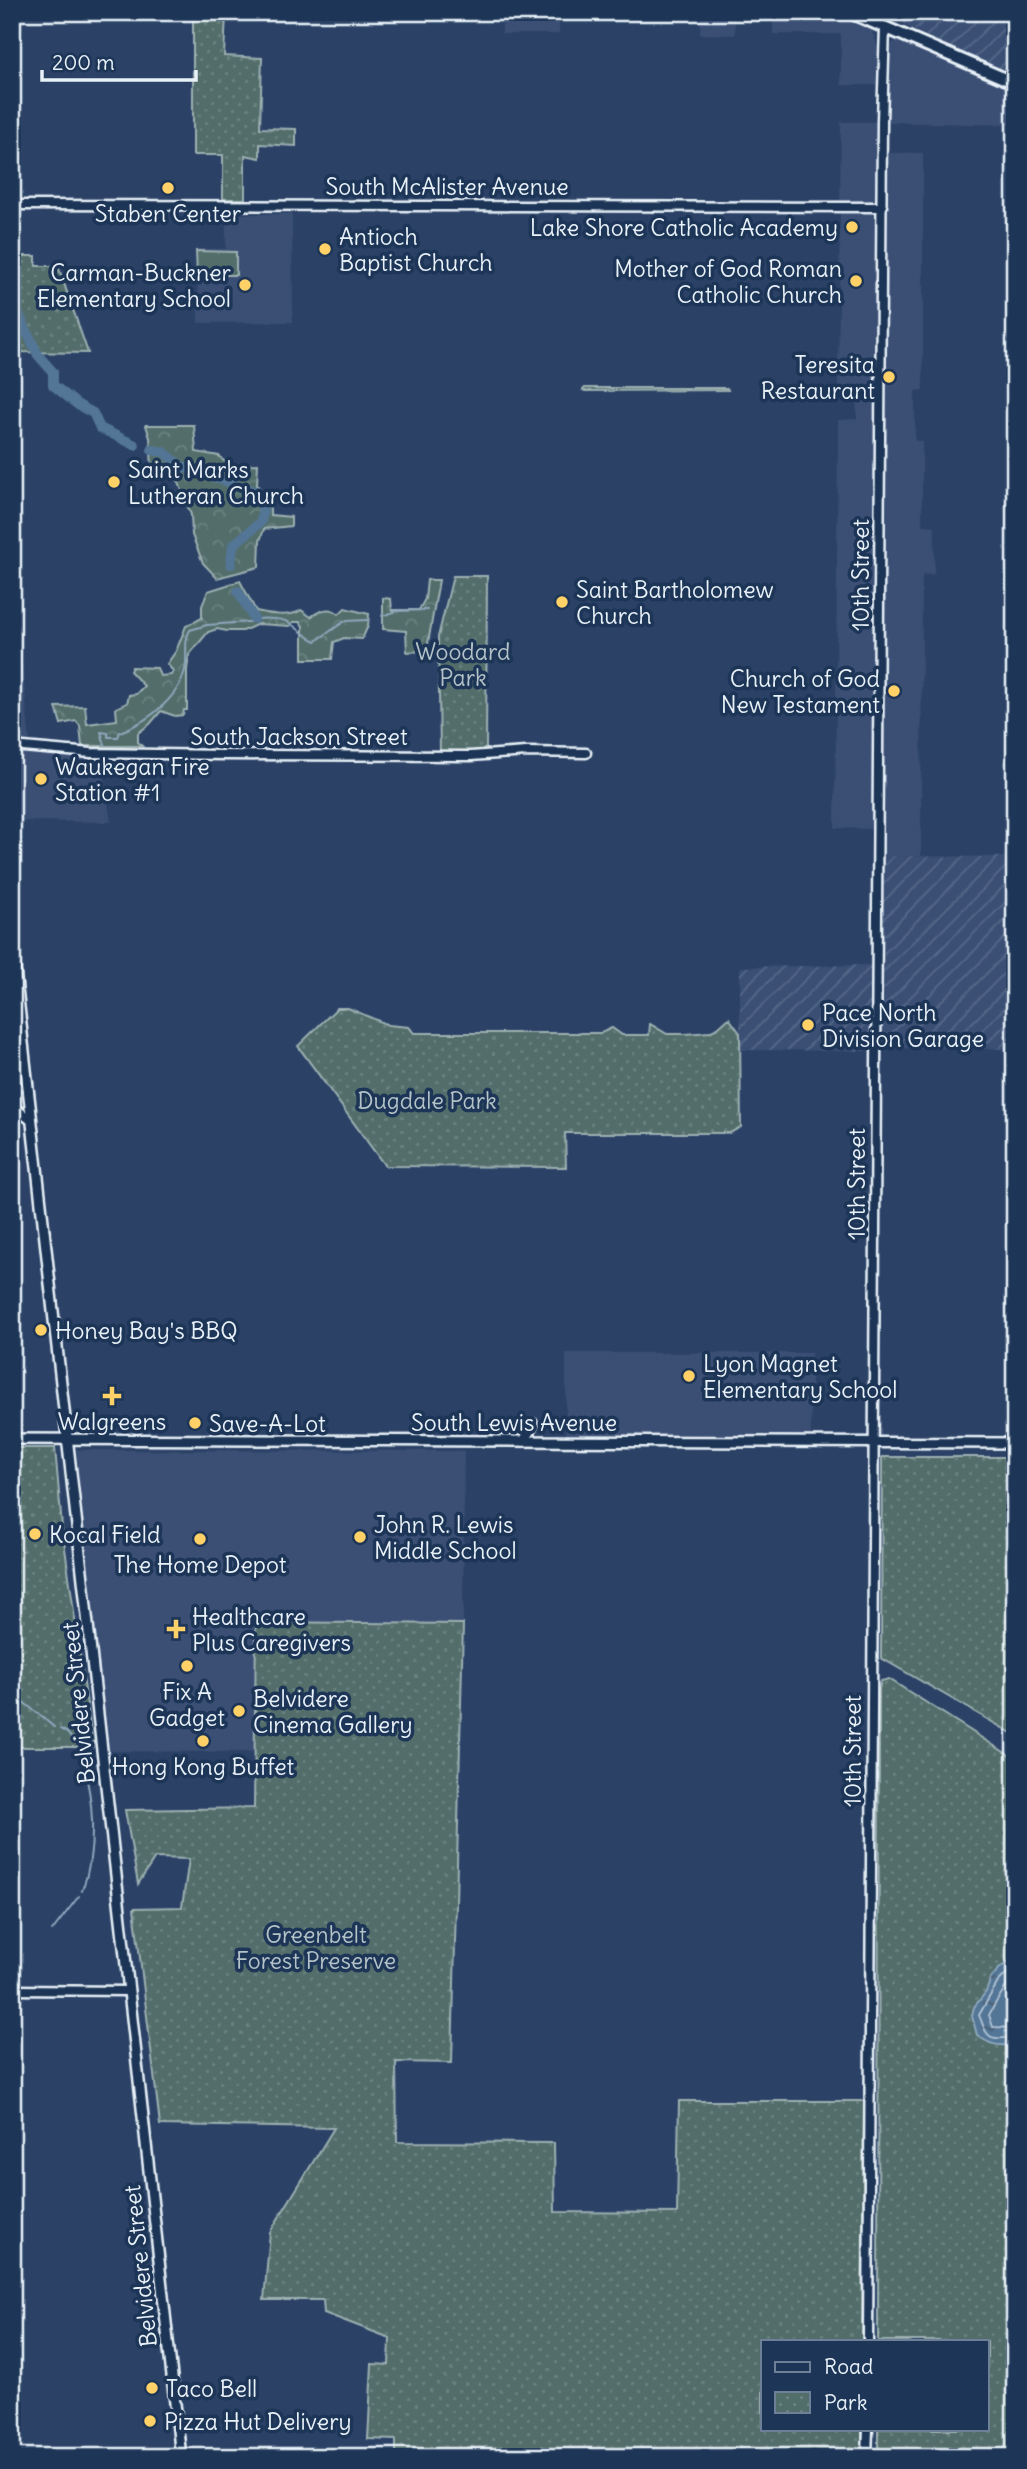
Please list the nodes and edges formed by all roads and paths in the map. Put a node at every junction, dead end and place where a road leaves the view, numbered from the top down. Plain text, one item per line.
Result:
1 (849, 12) edge
2 (885, 27) junction
3 (1015, 83) edge
4 (12, 205) edge
5 (882, 207) junction
6 (12, 746) edge
7 (586, 753) dead end
8 (12, 944) edge
9 (12, 1106) edge
10 (31, 1120) junction
11 (533, 1424) dead end
12 (12, 1439) edge
13 (68, 1439) junction
14 (524, 1441) junction
15 (874, 1442) junction
16 (1015, 1443) edge
17 (12, 1990) edge
18 (129, 1990) junction
19 (868, 2340) edge
20 (868, 2430) edge
21 (181, 2457) edge
22 (867, 2457) edge

1 - 2 highway
2 - 3 highway
2 - 5 street, 10th Street
4 - 5 street, South McAlister Avenue
5 - 15 street, 10th Street
6 - 7 street, South Jackson Street
8 - 10 main road, Belvidere Street
9 - 10 street
10 - 13 main road, Belvidere Street
11 - 14 main road
12 - 13 main road, South Lewis Avenue
13 - 14 main road, South Lewis Avenue
13 - 18 main road, Belvidere Street
14 - 15 main road, South Lewis Avenue
15 - 16 main road, South Lewis Avenue
15 - 19 street, 10th Street
17 - 18 street
18 - 21 main road, Belvidere Street
20 - 22 street

